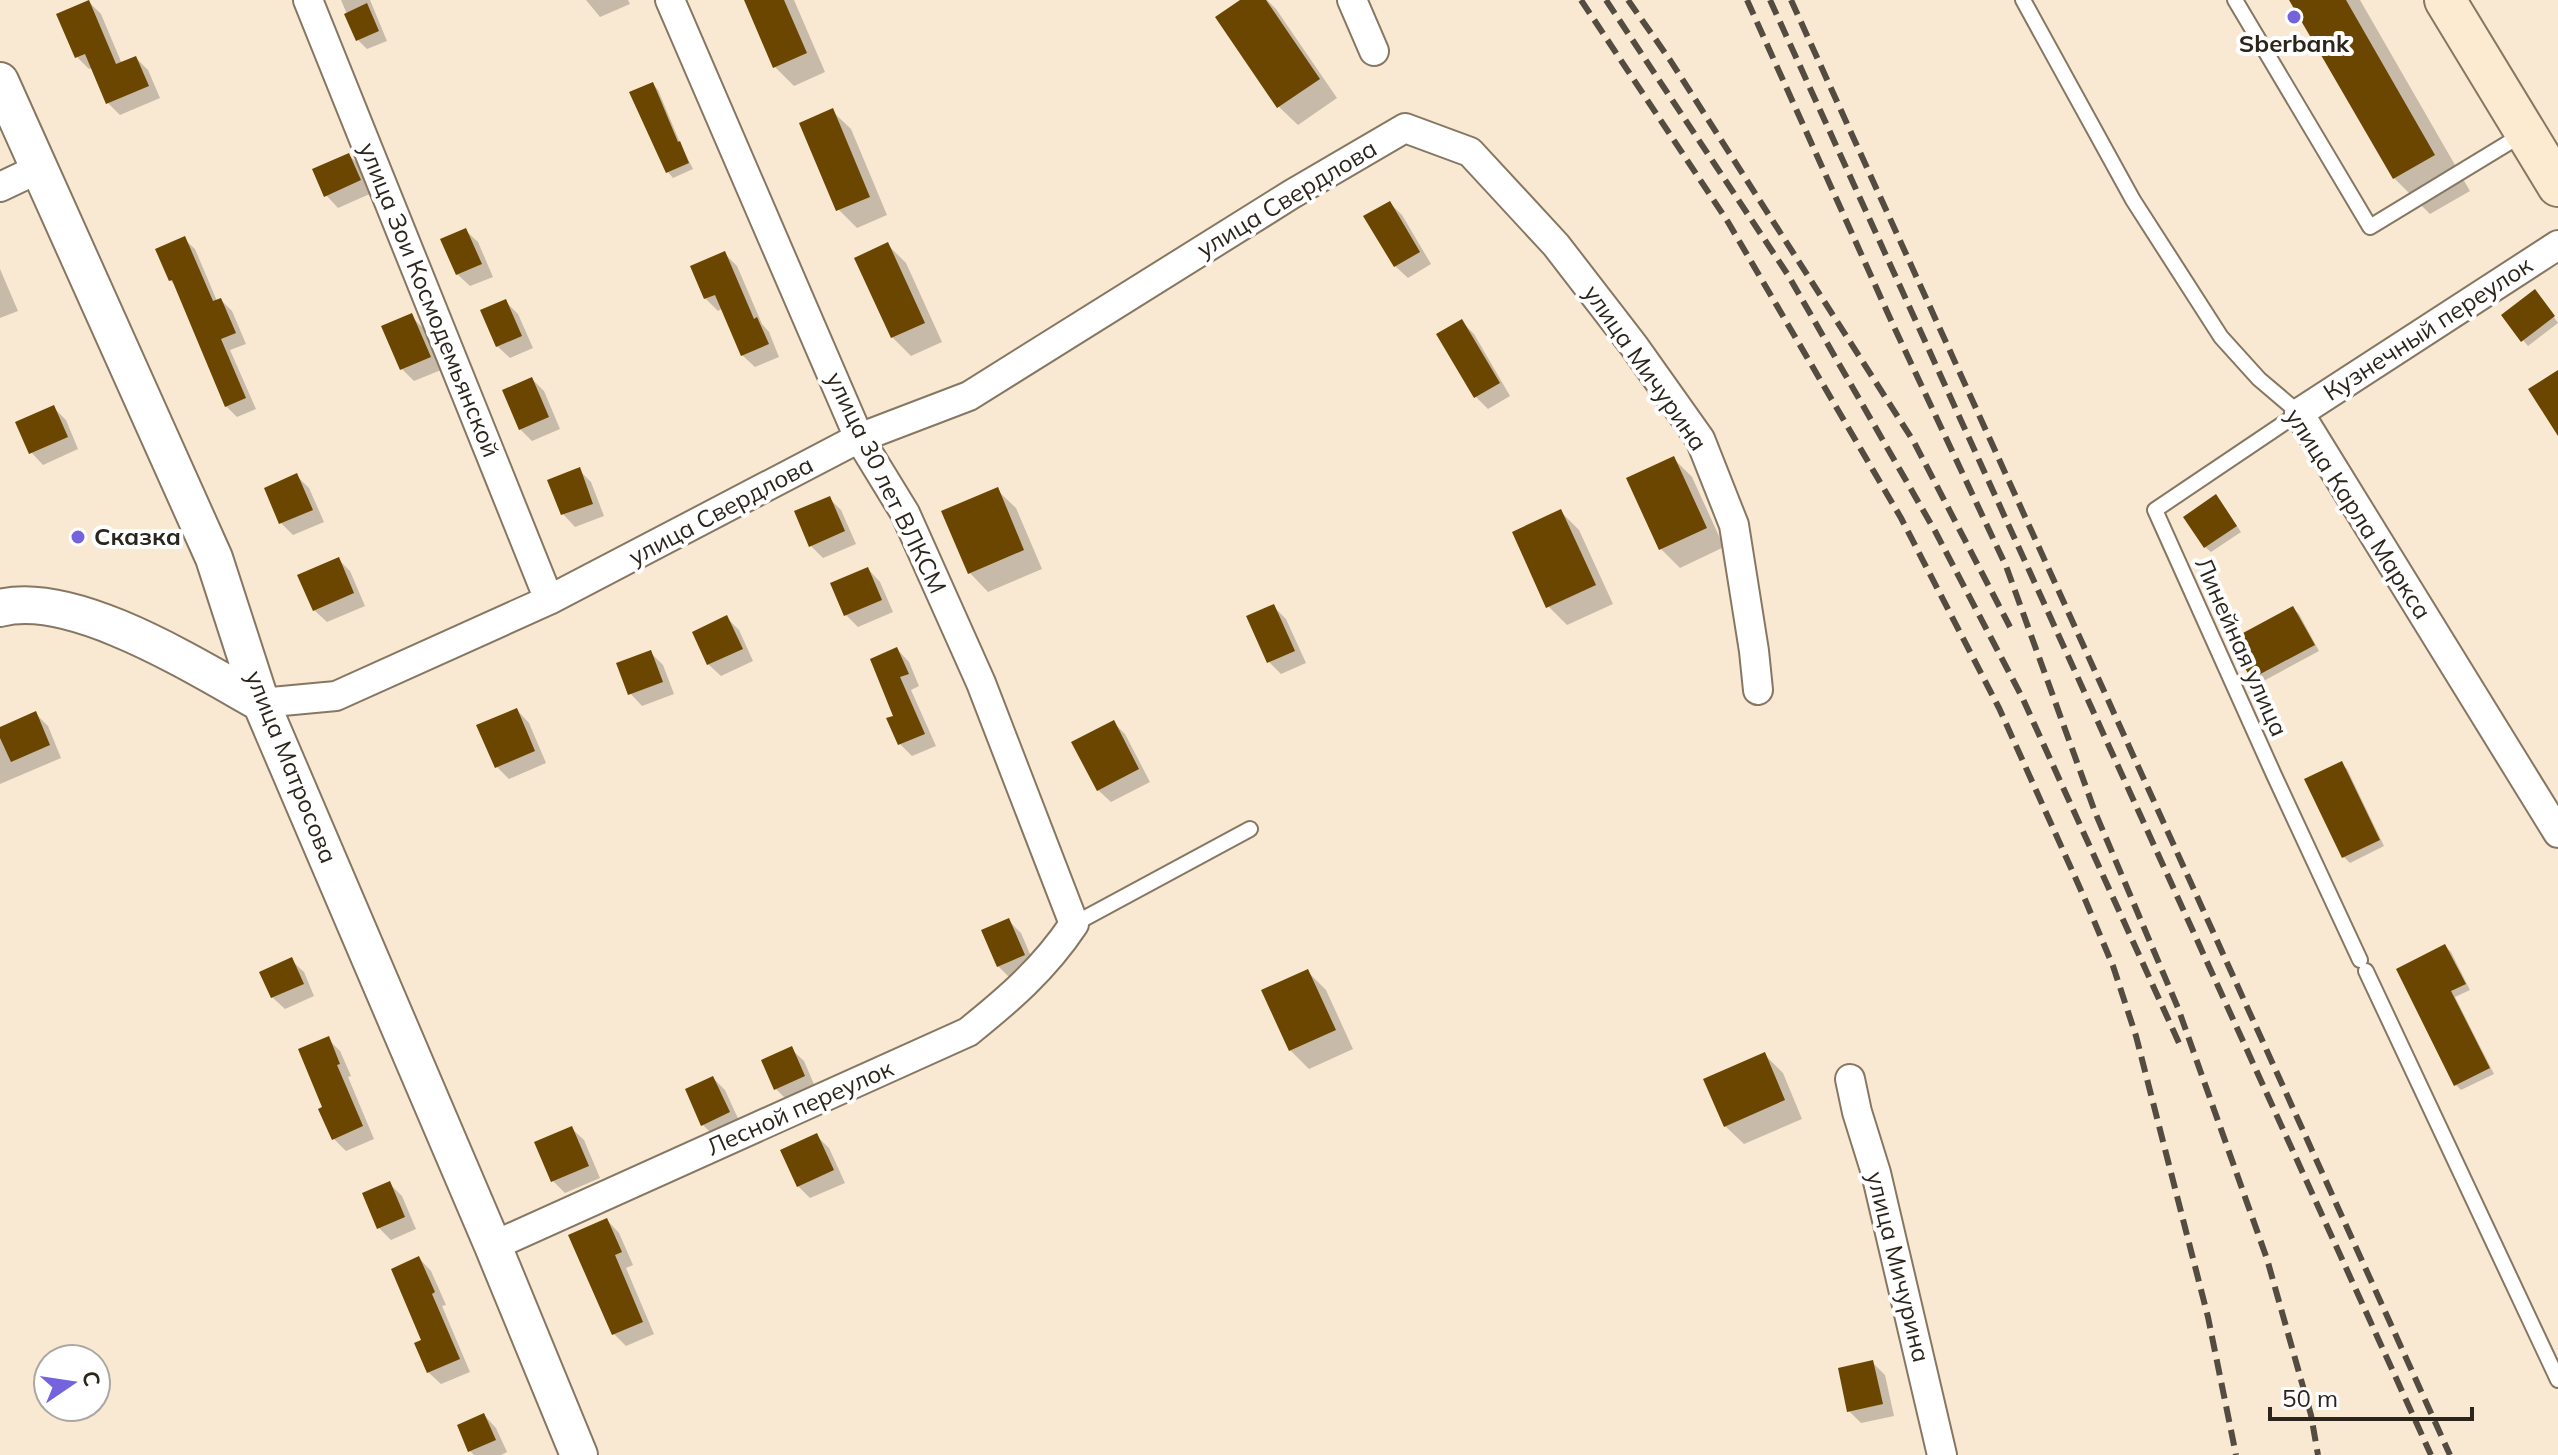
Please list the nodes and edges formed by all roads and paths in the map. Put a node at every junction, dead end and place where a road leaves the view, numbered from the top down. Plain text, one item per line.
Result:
1 (308, 0) edge
2 (670, 0) edge
3 (1352, 0) edge
4 (2023, 0) edge
5 (2235, 0) edge
6 (2445, 0) edge
7 (1374, 51) dead end
8 (0, 81) edge
9 (1405, 128) joint
10 (2526, 132) junction
11 (38, 169) junction
12 (2558, 186) edge
13 (0, 187) edge
14 (2558, 245) edge
15 (2299, 413) junction
16 (859, 438) junction
17 (549, 600) junction
18 (0, 608) edge
19 (1758, 690) dead end
20 (261, 703) junction
21 (1250, 829) dead end
22 (2558, 833) edge
23 (1074, 924) junction
24 (1850, 1079) dead end
25 (493, 1246) junction
26 (2558, 1380) edge
27 (579, 1455) edge
28 (1942, 1455) edge

1 - 17 street, улица Зои Космодемьянской
2 - 16 street, улица 30 лет ВЛКСМ
3 - 7 street
4 - 15 lane, улица Карла Маркса
5 - 10 lane
6 - 10 main road
8 - 11 street, улица Матросова
9 - 16 street, улица Свердлова
9 - 19 street, улица Мичурина
10 - 12 main road
11 - 13 street
11 - 20 street, улица Матросова
14 - 15 street, Кузнечный переулок
15 - 22 street, улица Карла Маркса
15 - 26 lane, Линейная улица
16 - 17 street, улица Свердлова
16 - 23 street, улица 30 лет ВЛКСМ
17 - 20 street, улица Свердлова
18 - 20 street
20 - 25 street, улица Матросова
21 - 23 lane
23 - 25 street, Лесной переулок
24 - 28 street, улица Мичурина
25 - 27 street, улица Матросова

